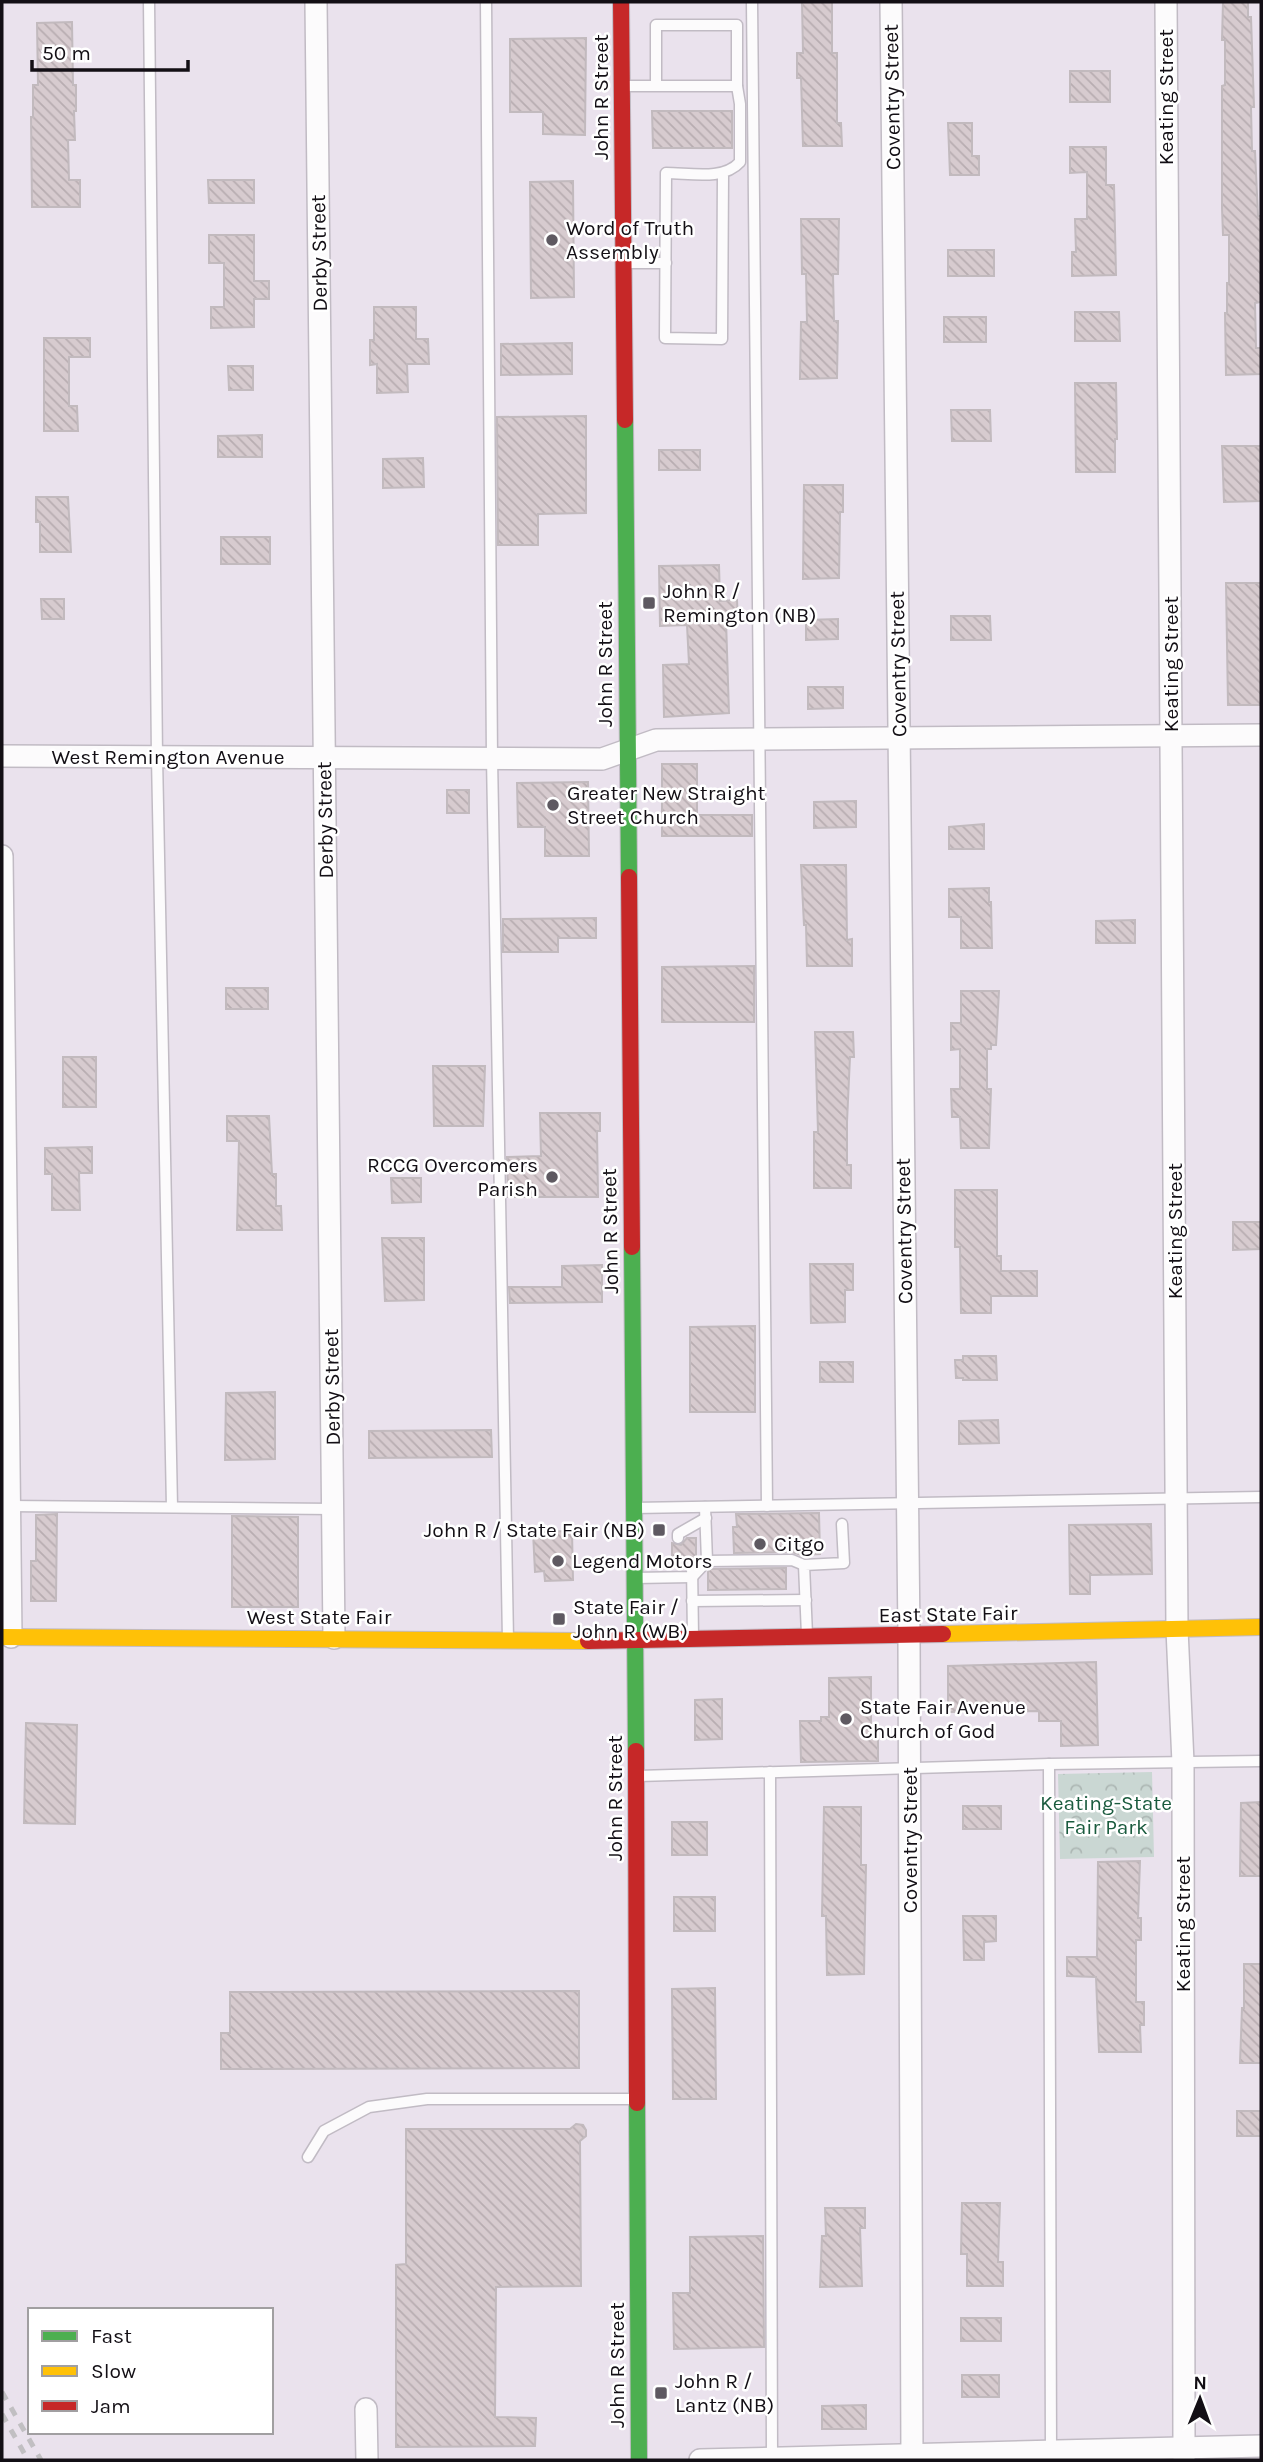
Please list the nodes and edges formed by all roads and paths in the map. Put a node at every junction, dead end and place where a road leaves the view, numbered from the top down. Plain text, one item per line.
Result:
1 (149, 2) edge
2 (316, 2) edge
3 (486, 2) edge
4 (621, 2) edge
5 (752, 2) edge
6 (891, 2) edge
7 (1166, 2) edge
8 (621, 86) junction
9 (656, 86) junction
10 (737, 86) junction
11 (723, 174) junction
12 (623, 263) junction
13 (666, 263) junction
14 (1261, 735) edge
15 (1171, 736) junction
16 (758, 740) junction
17 (899, 740) junction
18 (626, 751) junction
19 (2, 756) edge
20 (157, 757) junction
21 (325, 757) junction
22 (492, 758) junction
23 (2, 856) edge
24 (3, 1020) edge
25 (1261, 1497) edge
26 (1177, 1499) junction
27 (907, 1503) junction
28 (9, 1506) junction
29 (767, 1506) junction
30 (172, 1507) junction
31 (635, 1508) junction
32 (333, 1509) junction
33 (705, 1513) junction
34 (842, 1524) dead end
35 (678, 1538) dead end
36 (707, 1561) junction
37 (804, 1564) junction
38 (679, 1565) dead end
39 (692, 1565) dead end
40 (692, 1577) junction
41 (635, 1578) junction
42 (679, 1578) junction
43 (806, 1600) junction
44 (692, 1601) junction
45 (1261, 1627) edge
46 (1177, 1629) junction
47 (909, 1636) junction
48 (6, 1637) edge
49 (334, 1638) junction
50 (808, 1638) junction
51 (693, 1640) junction
52 (508, 1641) junction
53 (635, 1641) junction
54 (1261, 1761) edge
55 (1182, 1763) junction
56 (1049, 1764) junction
57 (909, 1768) junction
58 (770, 1772) junction
59 (636, 1776) junction
60 (637, 2099) junction
61 (308, 2157) dead end
62 (366, 2409) dead end
63 (1261, 2446) edge
64 (1184, 2454) edge
65 (1051, 2456) edge
66 (912, 2457) edge
67 (772, 2459) edge
68 (367, 2460) edge
69 (639, 2460) edge
70 (700, 2460) edge

1 - 20 lane
2 - 21 street, Derby Street
3 - 22 lane
4 - 8 main road, John R Street
5 - 16 lane
6 - 17 street, Coventry Street
7 - 15 street, Keating Street
8 - 9 lane
8 - 12 main road, John R Street
9 - 10 lane
9 - 10 lane
10 - 11 lane
11 - 13 lane
11 - 13 lane
12 - 13 lane
12 - 18 main road, John R Street
14 - 15 street, West Remington Avenue
15 - 17 street, West Remington Avenue
15 - 26 street, Keating Street
16 - 17 street, West Remington Avenue
16 - 18 street, West Remington Avenue
16 - 29 lane
17 - 27 street, Coventry Street
18 - 22 street, West Remington Avenue
18 - 31 main road, John R Street
19 - 20 street, West Remington Avenue
20 - 21 street, West Remington Avenue
20 - 30 lane
21 - 22 street, West Remington Avenue
21 - 32 street, Derby Street
22 - 52 lane
23 - 24 street
24 - 28 street
25 - 26 lane
26 - 27 lane
26 - 46 street, Keating Street
27 - 29 lane
27 - 47 street, Coventry Street
28 - 30 lane
28 - 48 street
29 - 33 lane
30 - 32 lane
31 - 33 lane
31 - 41 main road, John R Street
32 - 49 street, Derby Street
33 - 35 lane
33 - 36 lane
34 - 37 lane
36 - 37 lane
36 - 40 lane
37 - 43 lane
38 - 42 lane
39 - 40 lane
40 - 42 lane
40 - 44 lane
41 - 42 lane
41 - 53 main road, John R Street
43 - 44 lane
43 - 50 lane
44 - 51 lane
45 - 46 main road, East State Fair
46 - 47 main road, East State Fair
46 - 55 street, Keating Street
47 - 50 main road, East State Fair
47 - 57 street, Coventry Street
48 - 49 main road, West State Fair
49 - 52 main road, West State Fair
50 - 51 main road, East State Fair
51 - 53 main road, East State Fair
52 - 53 main road, West State Fair
53 - 59 main road, John R Street
54 - 55 lane
55 - 56 lane
55 - 64 street, Keating Street
56 - 57 lane
56 - 65 lane
57 - 58 lane
57 - 66 street, Coventry Street
58 - 59 lane
58 - 67 lane
59 - 60 main road, John R Street
60 - 61 lane
60 - 69 main road, John R Street
62 - 68 street
63 - 64 street
64 - 65 street
65 - 66 street
66 - 67 street
67 - 70 street

